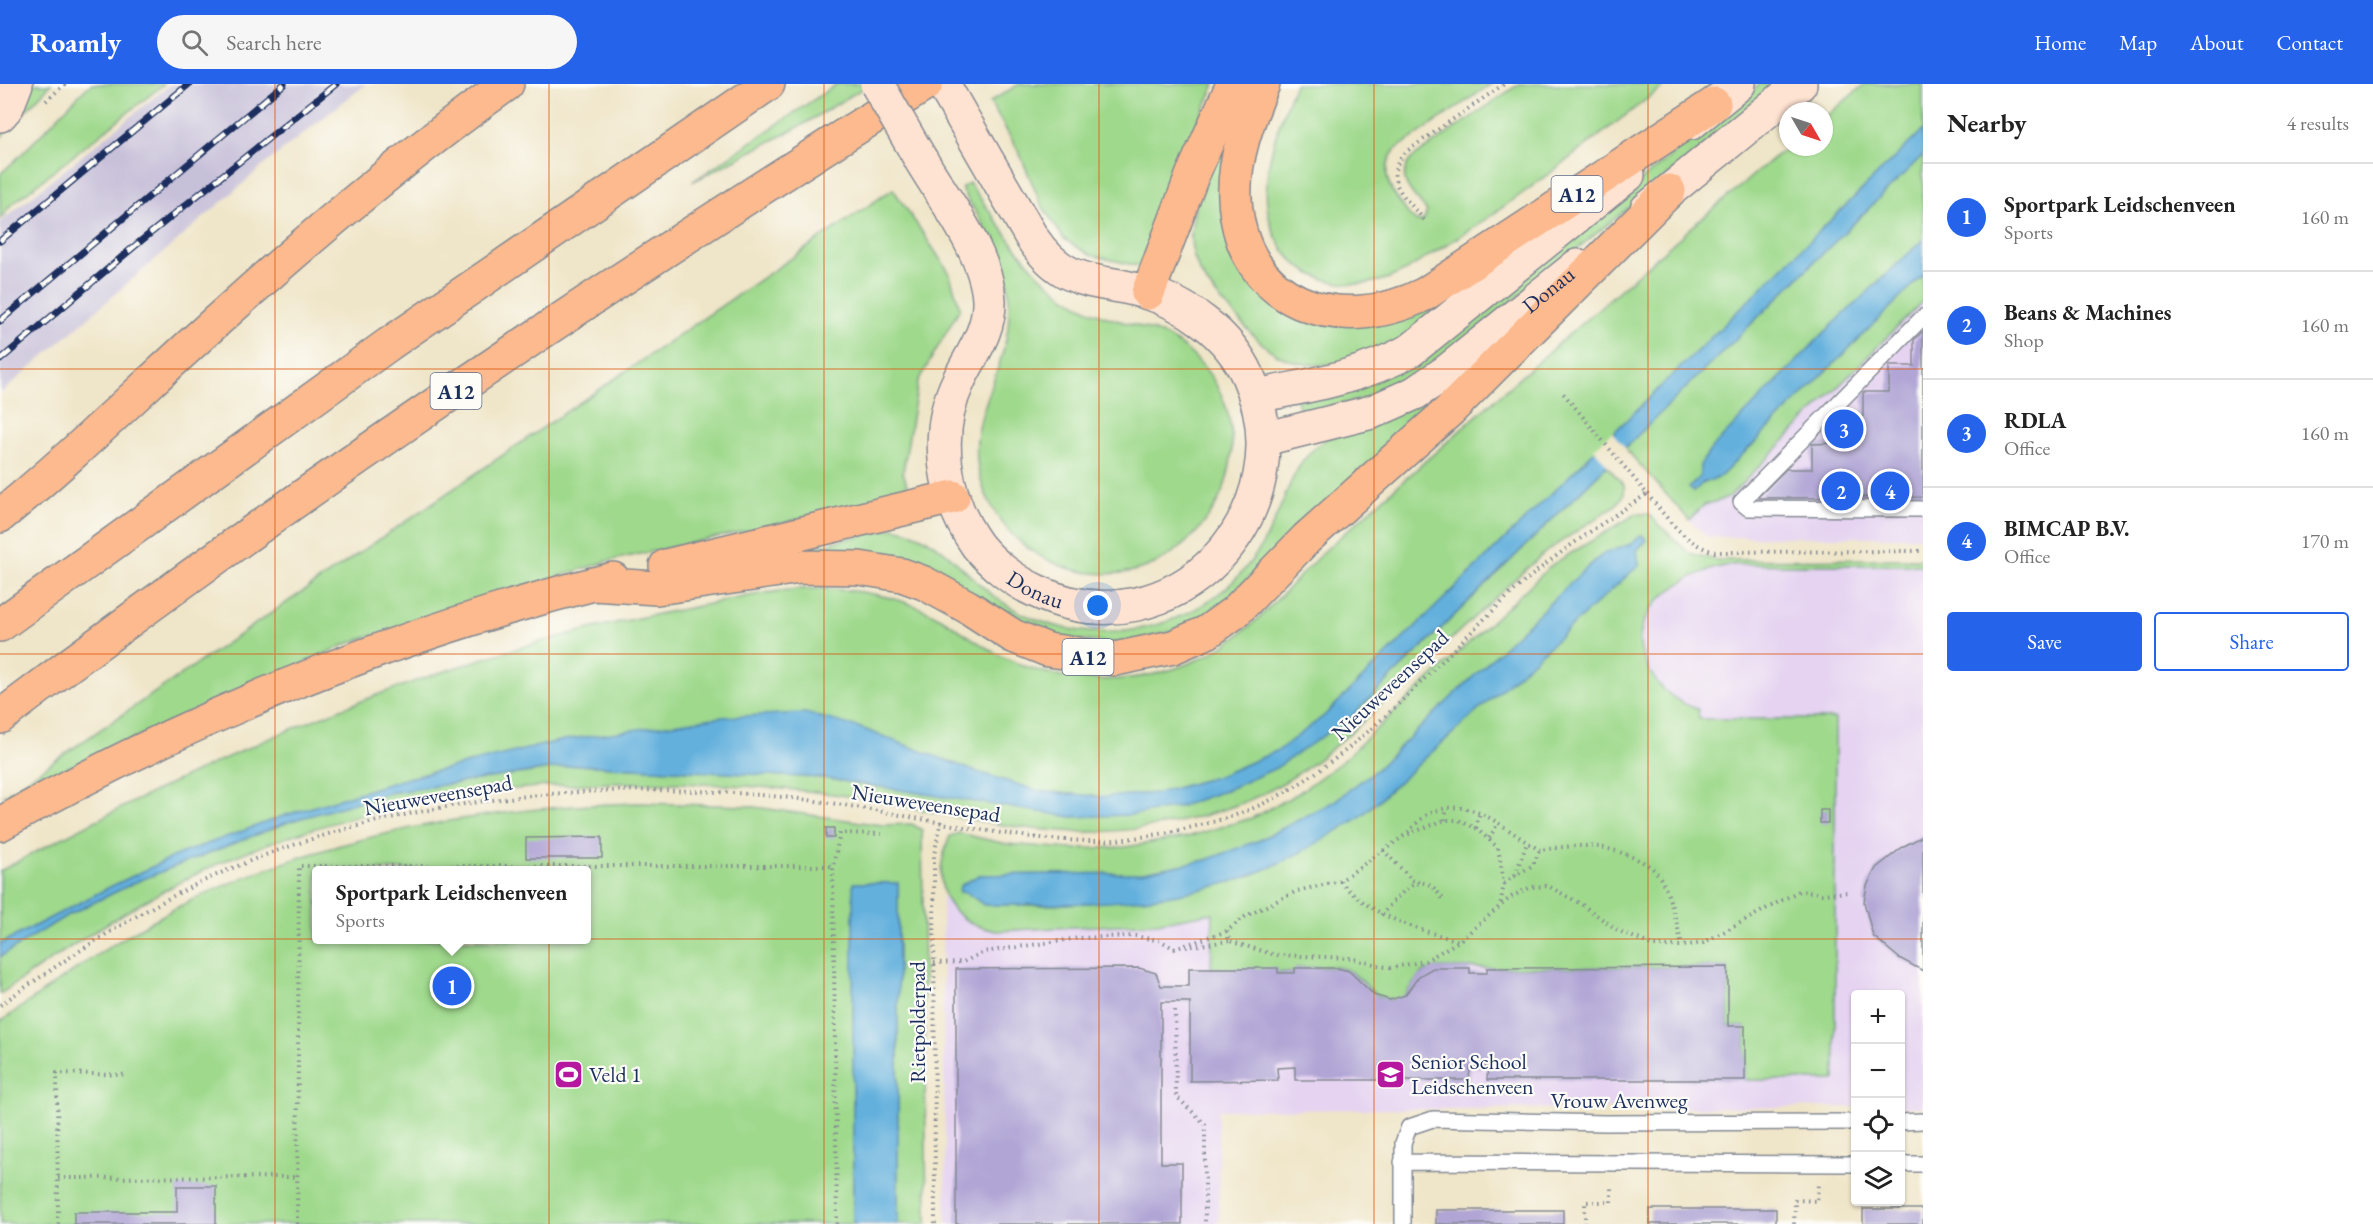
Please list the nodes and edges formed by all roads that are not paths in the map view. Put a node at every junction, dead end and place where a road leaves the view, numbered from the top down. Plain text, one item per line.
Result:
1 (16, 84) edge
2 (507, 84) edge
3 (768, 84) edge
4 (877, 84) edge
5 (926, 84) edge
6 (943, 84) edge
7 (1233, 84) edge
8 (1263, 84) edge
9 (1739, 84) edge
10 (1800, 84) edge
11 (1714, 104) junction
12 (0, 115) edge
13 (1669, 191) junction
14 (1148, 293) junction
15 (1923, 317) edge
16 (1255, 396) junction
17 (1264, 439) junction
18 (953, 497) junction
19 (1923, 509) edge
20 (0, 516) edge
21 (592, 584) junction
22 (0, 625) edge
23 (0, 717) edge
24 (0, 824) edge
25 (1923, 1121) edge
26 (1851, 1122) edge
27 (1905, 1122) edge
28 (1402, 1162) junction
29 (1851, 1164) edge
30 (1905, 1164) edge
31 (1923, 1164) edge
32 (1403, 1224) edge

1 - 12 main road
2 - 20 highway
3 - 22 highway
4 - 18 main road, Donau, bridge
5 - 23 highway, A12
6 - 14 main road, Donau
7 - 14 highway
8 - 11 highway, A12
9 - 11 main road, Donau
10 - 13 main road, Donau
11 - 16 main road, Donau
13 - 17 main road, Donau
13 - 21 highway, A12
14 - 16 main road, Donau
15 - 19 lane
16 - 17 main road, Donau
17 - 18 main road, Donau
18 - 21 highway, A12
21 - 24 highway, A12
25 - 27 lane
26 - 28 lane, Vrouw Avenweg
28 - 29 lane
28 - 32 lane, Vrouw Avenweg
30 - 31 lane

